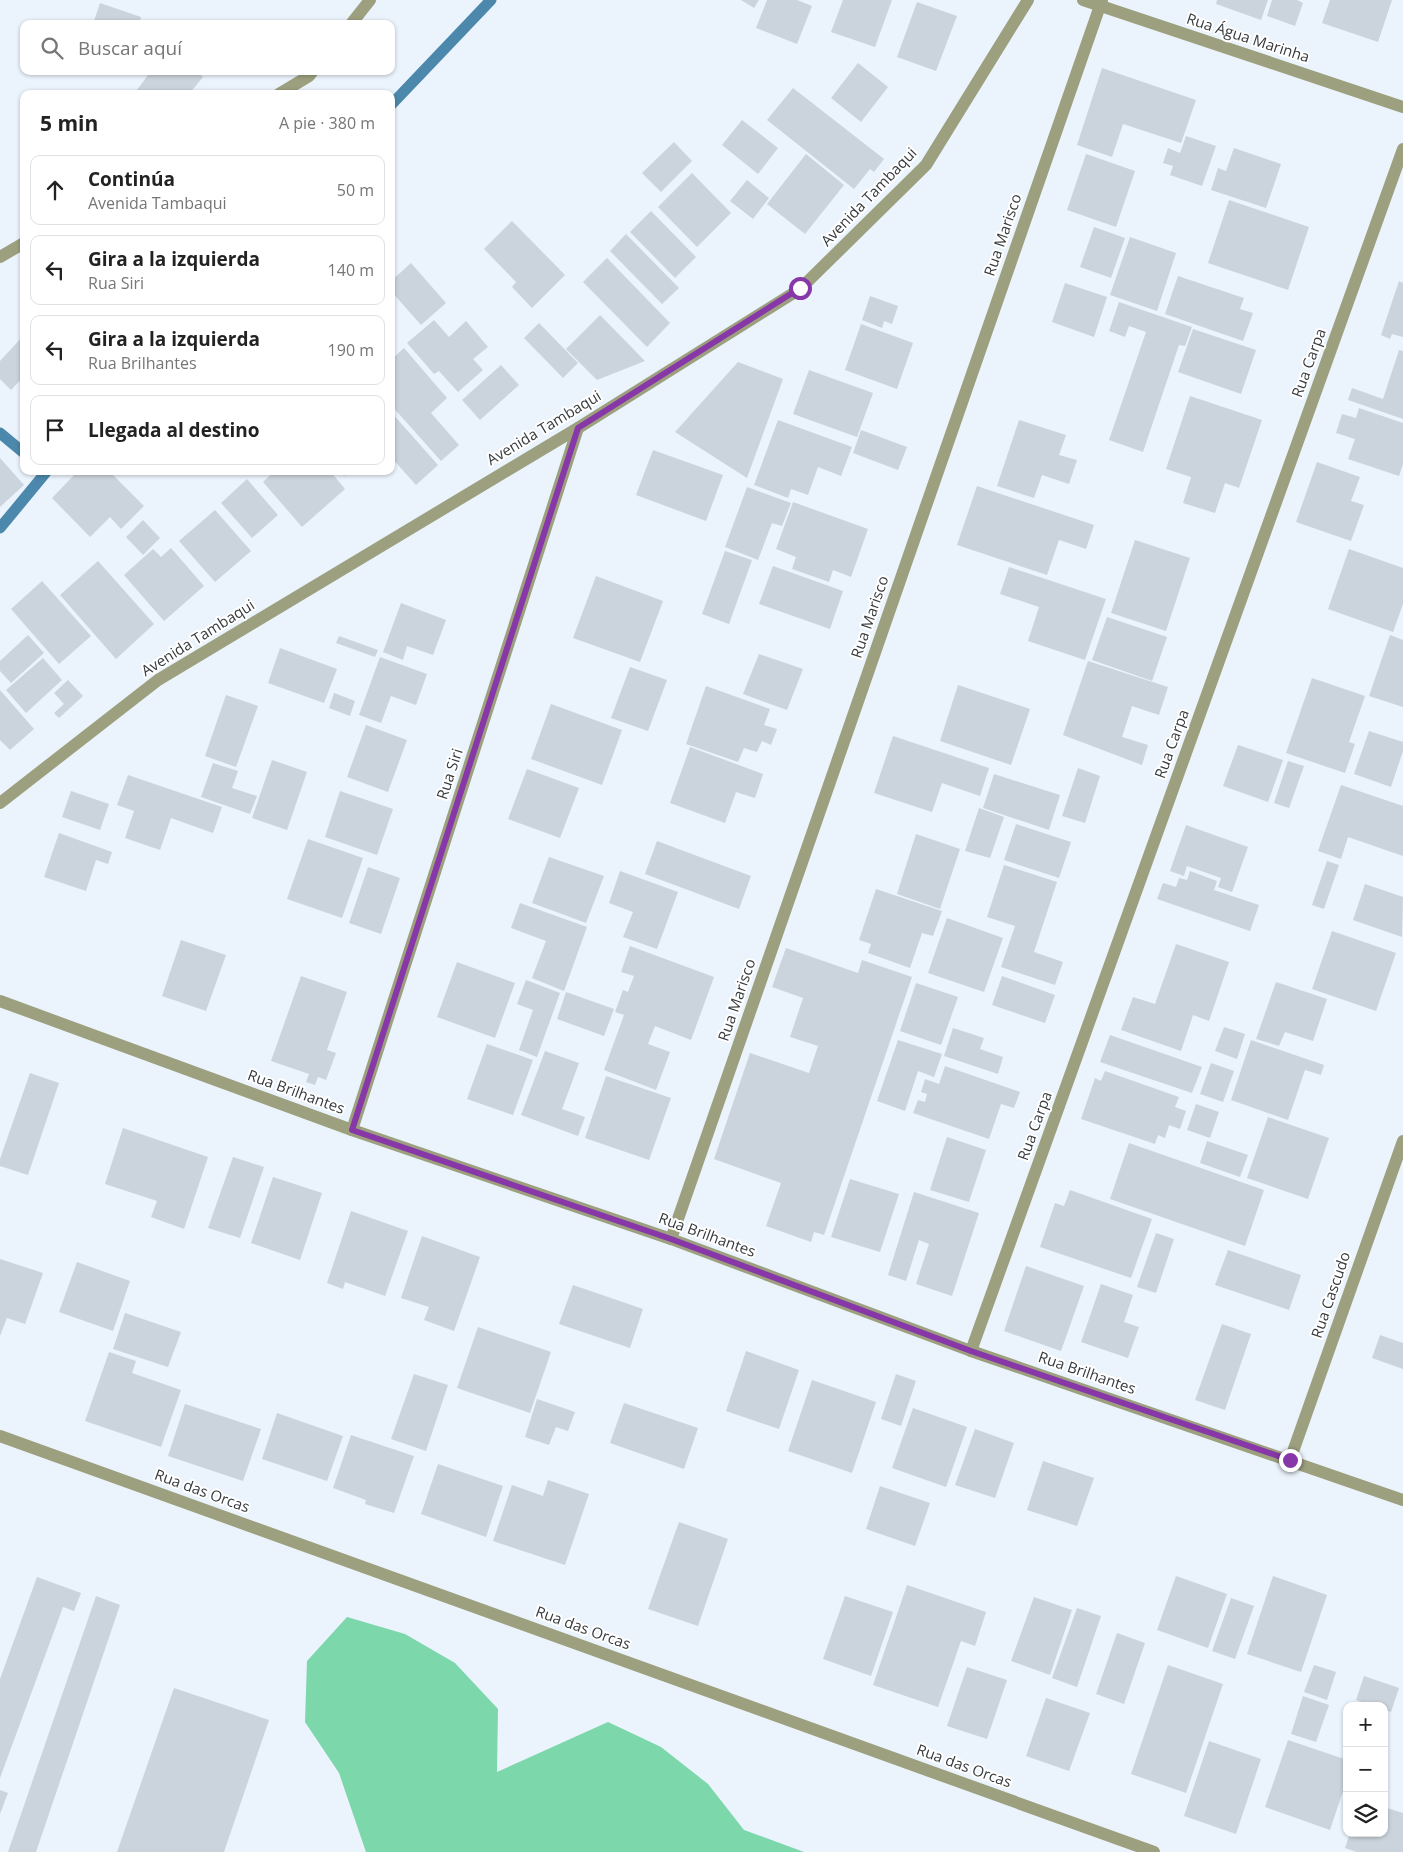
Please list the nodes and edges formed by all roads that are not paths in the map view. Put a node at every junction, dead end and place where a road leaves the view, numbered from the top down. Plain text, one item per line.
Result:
1 (370, 0) edge
2 (1028, 0) edge
3 (1083, 0) edge
4 (1101, 3) edge
5 (354, 20) edge
6 (311, 75) edge
7 (286, 90) edge
8 (1403, 107) edge
9 (1403, 149) edge
10 (20, 245) edge
11 (0, 257) edge
12 (578, 428) junction
13 (0, 803) edge
14 (0, 1001) edge
15 (352, 1130) junction
16 (1403, 1140) edge
17 (671, 1239) junction
18 (971, 1351) junction
19 (0, 1436) edge
20 (1290, 1460) junction
21 (1403, 1500) edge
22 (1154, 1852) edge

1 - 5 street
2 - 12 street, Avenida Tambaqui
3 - 4 street, Rua Água Marinha
4 - 8 street, Rua Água Marinha
4 - 17 street, Rua Marisco
6 - 7 street
9 - 18 street, Rua Carpa
10 - 11 street
12 - 13 street, Avenida Tambaqui
12 - 15 street, Rua Siri
14 - 15 street, Rua Brilhantes
15 - 17 street, Rua Brilhantes
16 - 20 street, Rua Cascudo
17 - 18 street, Rua Brilhantes
18 - 20 street, Rua Brilhantes
19 - 22 street, Rua das Orcas
20 - 21 street, Rua Brilhantes

